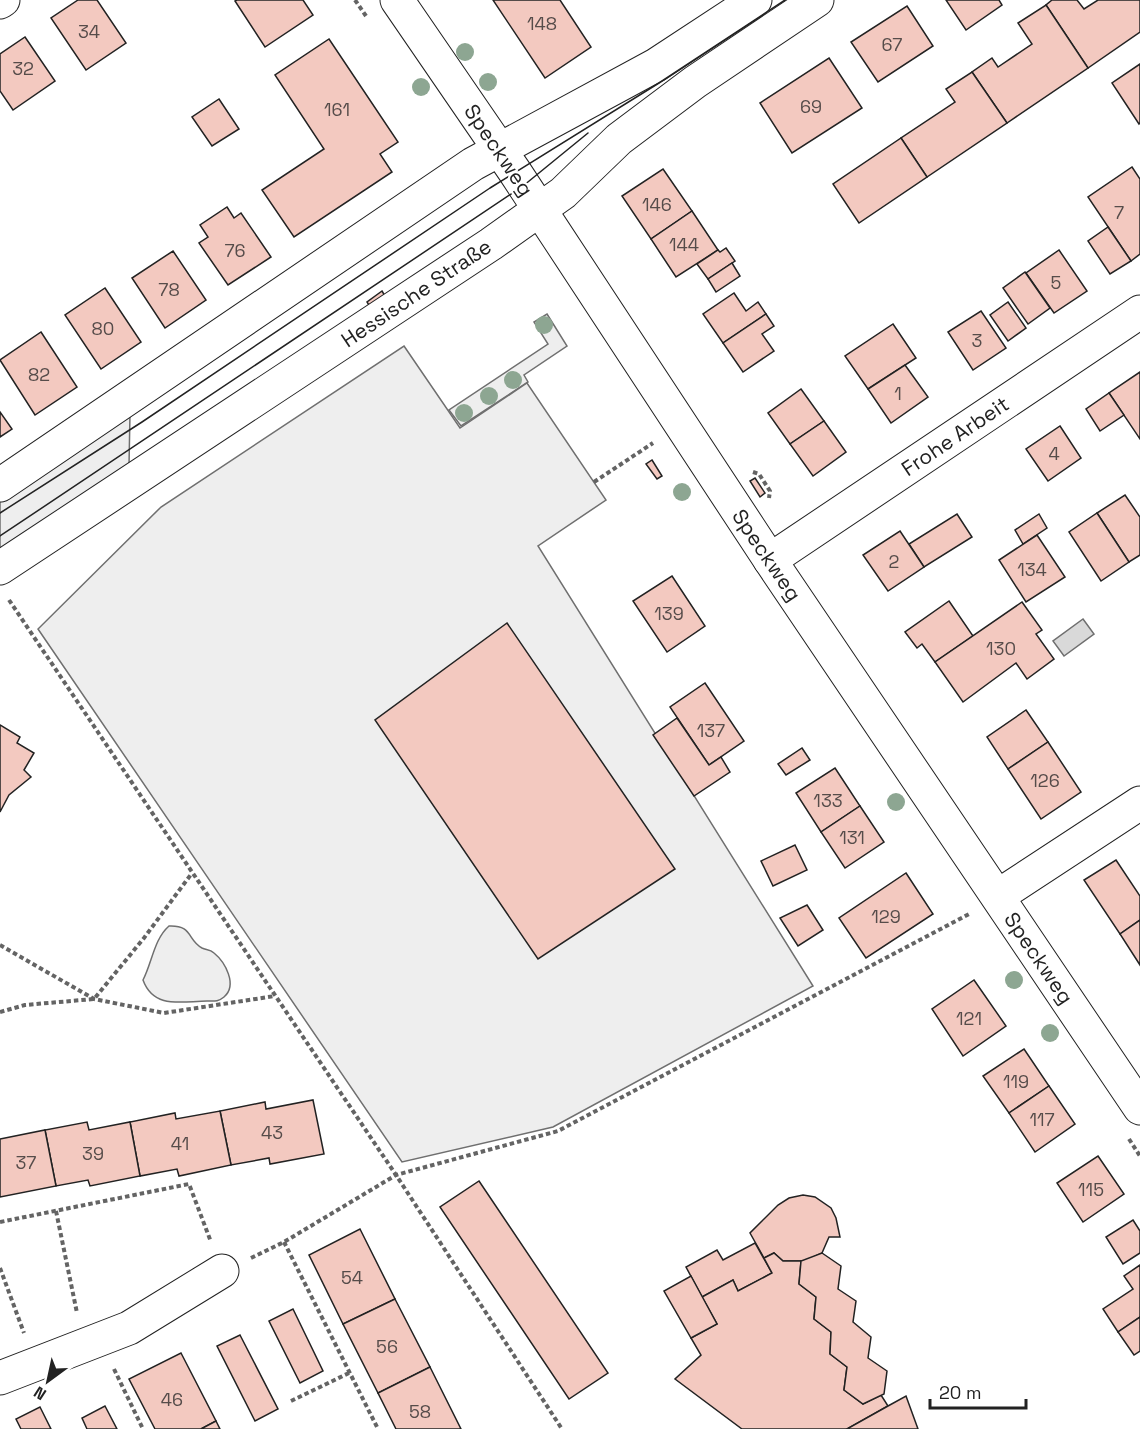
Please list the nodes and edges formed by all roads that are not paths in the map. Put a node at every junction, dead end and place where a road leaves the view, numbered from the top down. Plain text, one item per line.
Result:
1 (398, 0) edge
2 (755, 0) edge
3 (817, 0) edge
4 (499, 149) junction
5 (539, 209) junction
6 (1140, 312) edge
7 (0, 485) edge
8 (770, 560) junction
9 (3, 582) edge
10 (1140, 803) edge
11 (998, 896) junction
12 (1140, 1108) edge
13 (222, 1271) road end
14 (0, 1378) edge

1 - 4 street, Speckweg
2 - 4 street
3 - 5 street, Hessische Straße
4 - 5 street, Speckweg
4 - 7 street
5 - 8 street, Speckweg
5 - 9 street, Hessische Straße
6 - 8 street, Frohe Arbeit
8 - 11 street, Speckweg
10 - 11 street
11 - 12 street, Speckweg
13 - 14 street

